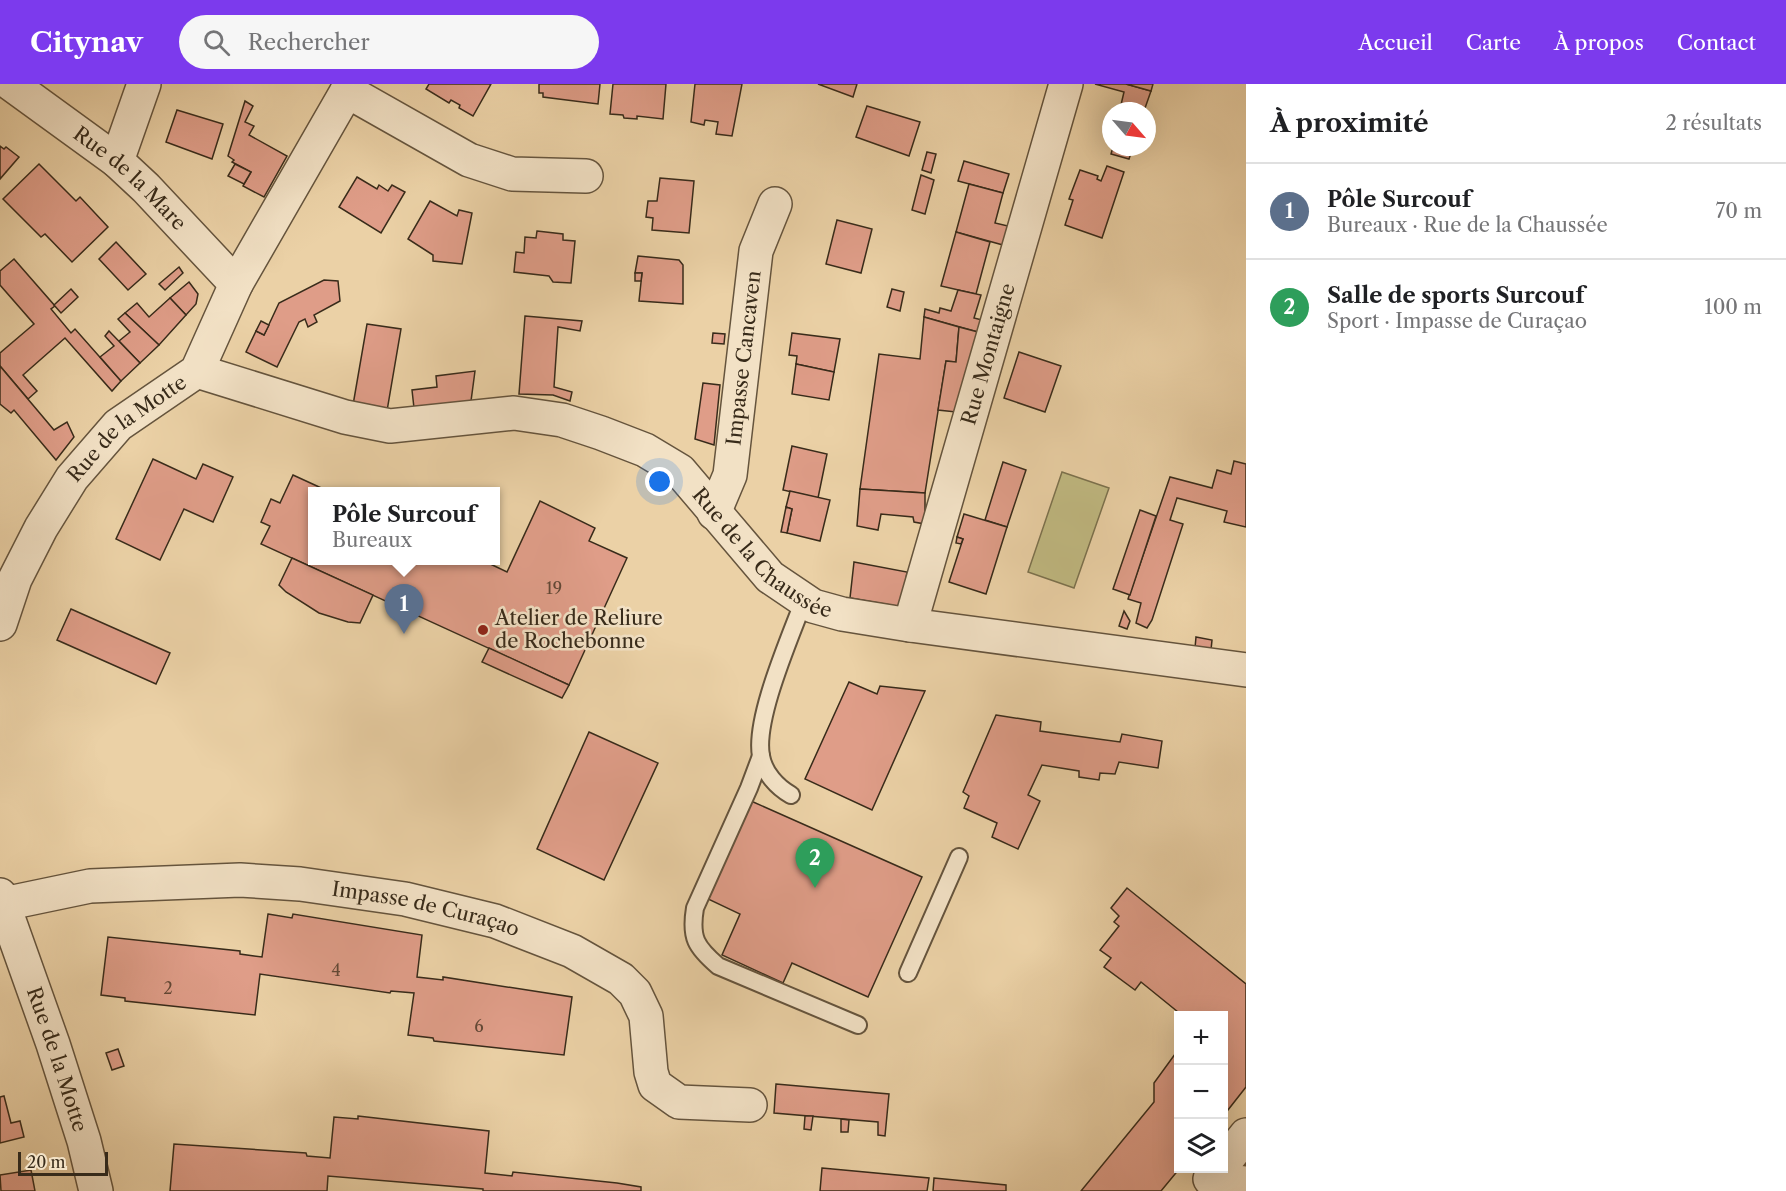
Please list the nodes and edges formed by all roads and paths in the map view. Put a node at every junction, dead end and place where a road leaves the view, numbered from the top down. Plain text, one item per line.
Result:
1 (11, 84) edge
2 (144, 84) edge
3 (1066, 84) edge
4 (349, 87) edge
5 (117, 162) junction
6 (586, 176) dead end
7 (775, 204) dead end
8 (236, 284) junction
9 (197, 371) junction
10 (714, 513) junction
11 (804, 600) junction
12 (0, 624) edge
13 (910, 625) junction
14 (1246, 670) edge
15 (761, 756) junction
16 (791, 795) dead end
17 (959, 857) dead end
18 (3, 900) edge
19 (908, 973) dead end
20 (858, 1025) dead end
21 (750, 1105) dead end
22 (1246, 1135) edge
23 (1213, 1175) edge
24 (1246, 1183) edge
25 (96, 1191) edge

1 - 5 street, Rue de la Mare
2 - 5 street
3 - 13 street, Rue Montaigne
4 - 6 street
4 - 8 street, Rue de la Motte
5 - 8 street, Rue de la Mare
7 - 10 street, Impasse Cancaven
8 - 9 street, Rue de la Motte
9 - 10 street, Rue de la Chaussée
9 - 12 street, Rue de la Motte
10 - 11 street, Rue de la Chaussée
11 - 13 street, Rue de la Chaussée
11 - 15 lane
13 - 14 street, Rue de la Chaussée
15 - 16 lane
15 - 20 lane
17 - 19 lane
18 - 21 street, Impasse de Curaçao
18 - 25 street, Rue de la Motte
22 - 23 street
23 - 24 street

